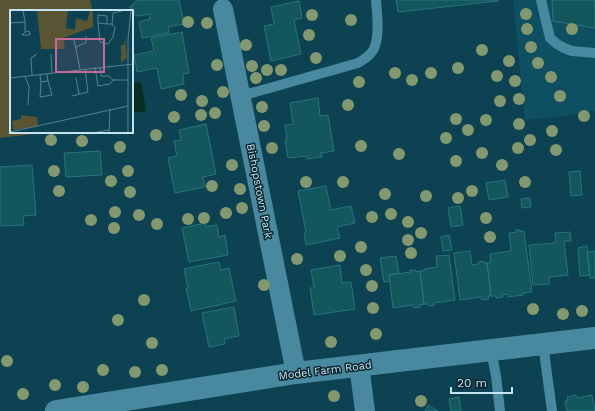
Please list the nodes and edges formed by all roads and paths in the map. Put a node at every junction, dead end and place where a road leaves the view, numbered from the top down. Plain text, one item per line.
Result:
1 (376, 0) edge
2 (541, 0) edge
3 (223, 9) dead end
4 (595, 53) edge
5 (241, 96) junction
6 (595, 338) edge
7 (543, 344) junction
8 (492, 350) junction
9 (359, 366) junction
10 (296, 373) junction
11 (56, 411) edge
12 (365, 411) edge
13 (500, 411) edge
14 (552, 411) edge

1 - 5 lane
2 - 4 lane
3 - 5 street, Bishopstown Park
5 - 10 street, Bishopstown Park
6 - 7 main road, Model Farm Road
7 - 8 main road, Model Farm Road
7 - 14 lane
8 - 9 main road, Model Farm Road
8 - 13 lane
9 - 10 main road, Model Farm Road
9 - 12 street
10 - 11 main road, Model Farm Road

